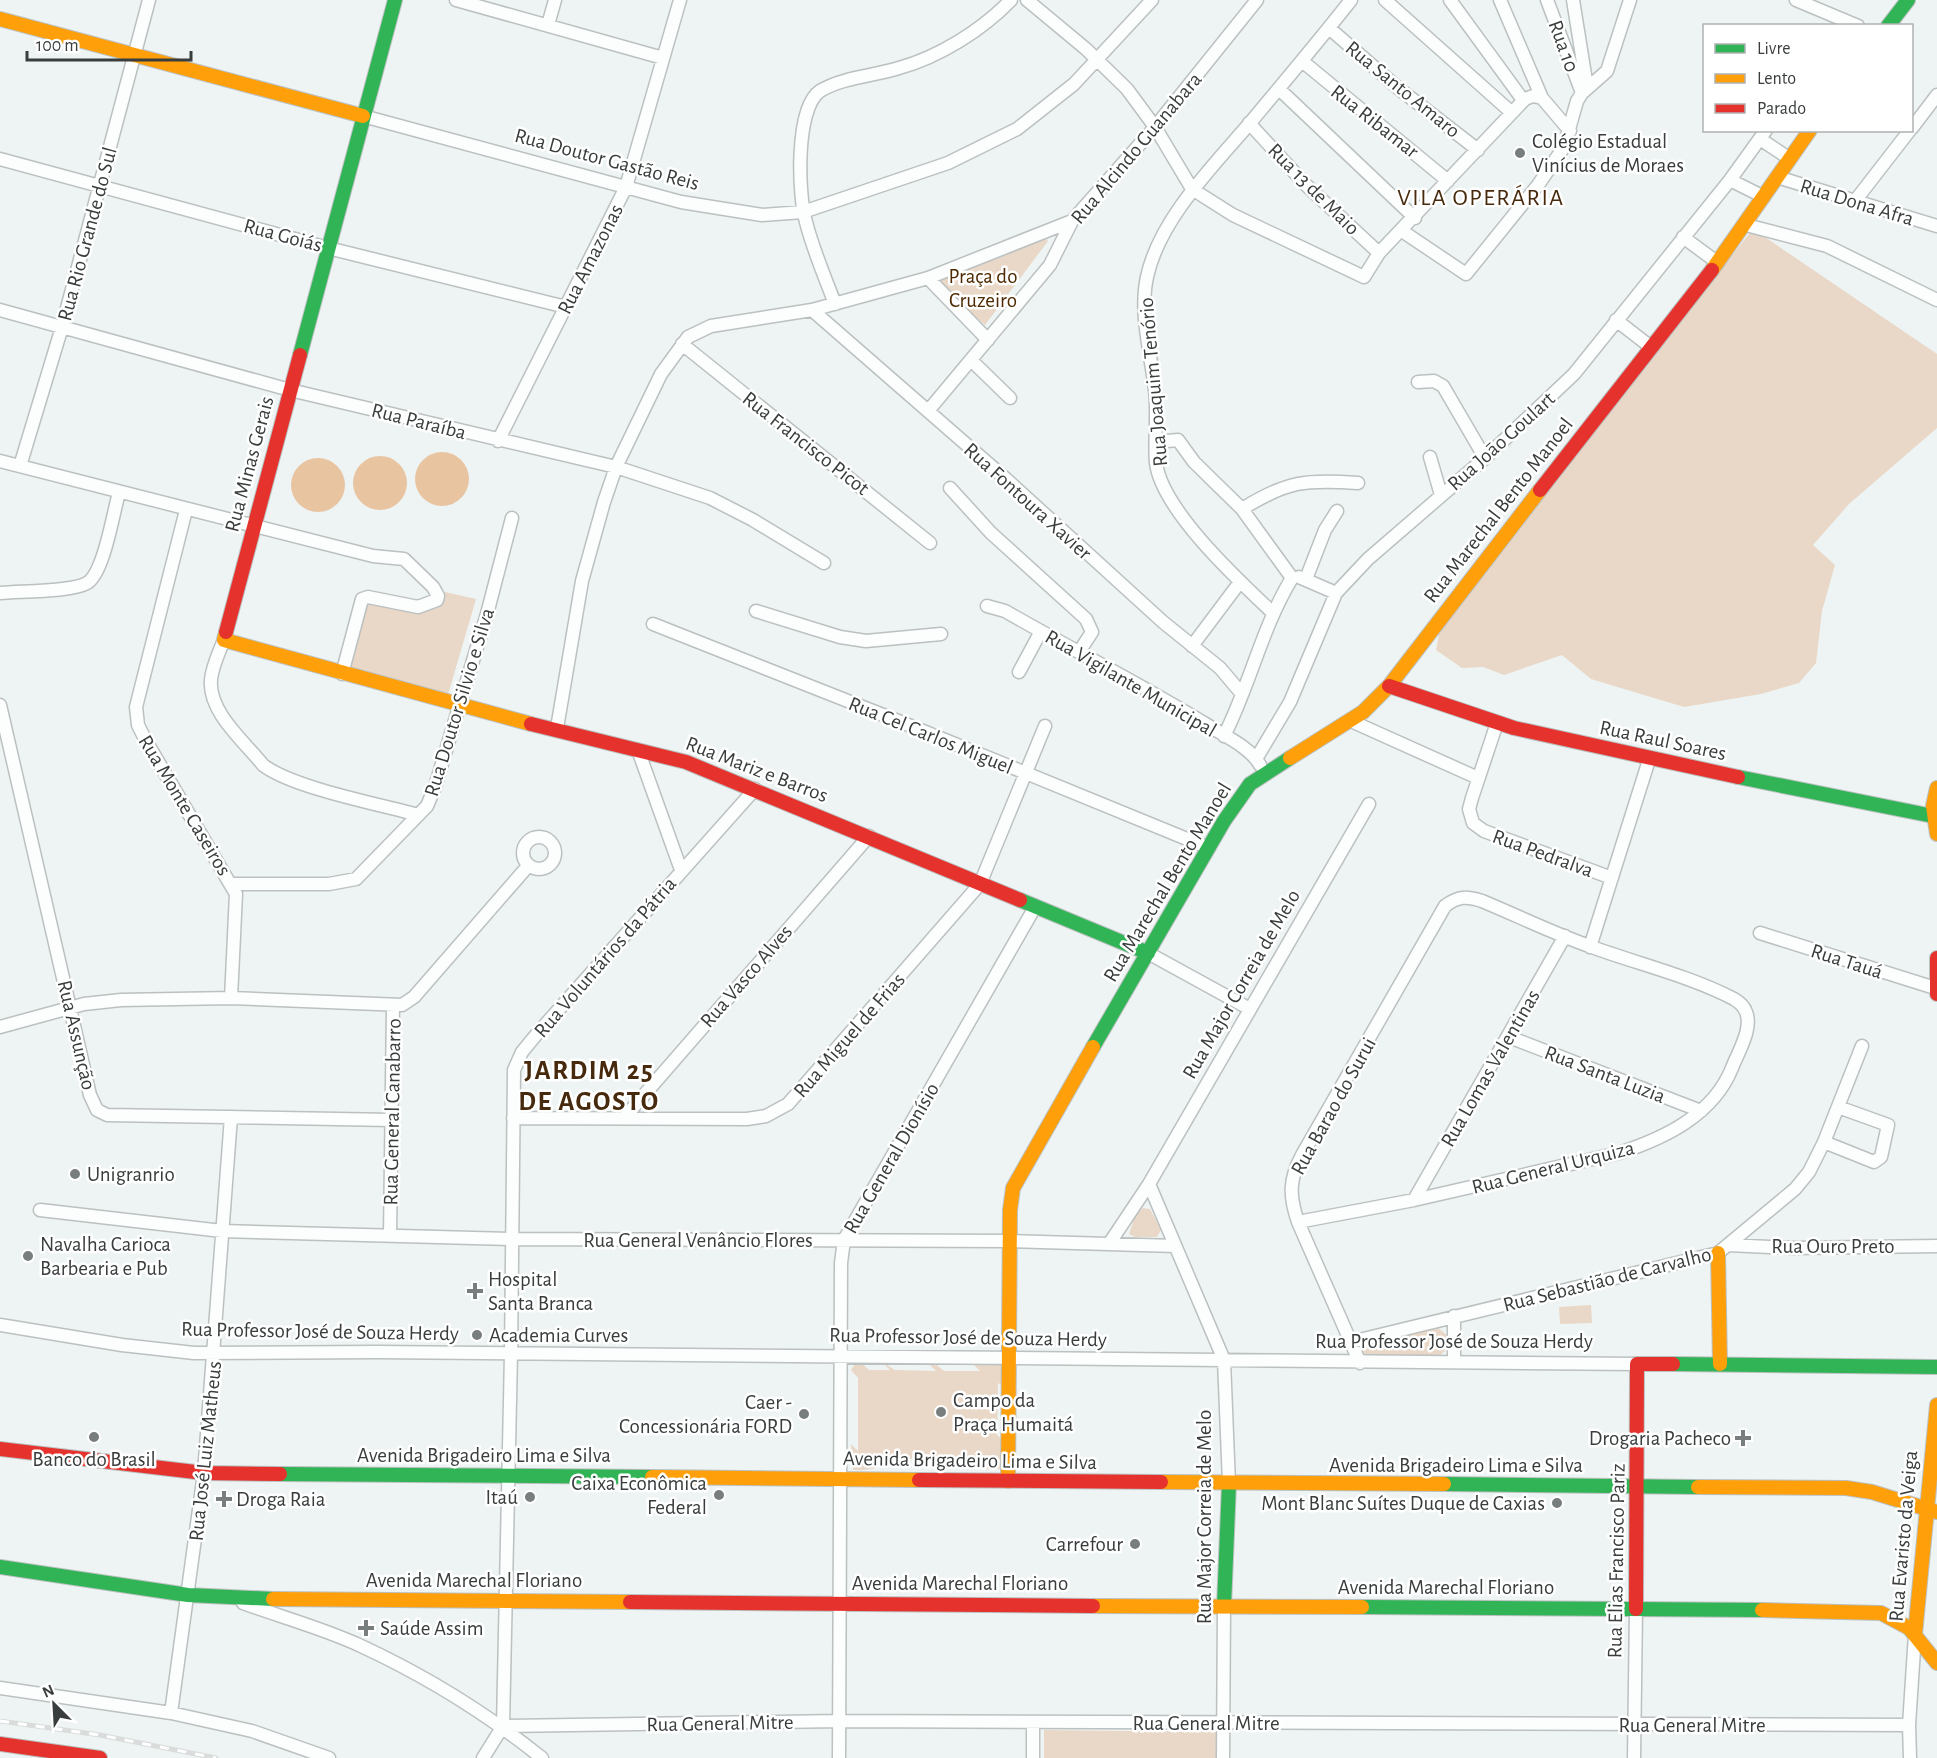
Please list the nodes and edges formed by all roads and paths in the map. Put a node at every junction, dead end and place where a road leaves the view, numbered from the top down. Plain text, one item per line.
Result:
1 (149, 0) edge
2 (395, 0) edge
3 (456, 0) edge
4 (555, 0) edge
5 (680, 0) edge
6 (1011, 0) edge
7 (1027, 0) edge
8 (1152, 0) edge
9 (1257, 0) edge
10 (1351, 0) edge
11 (1384, 0) edge
12 (1450, 0) edge
13 (1500, 0) edge
14 (1547, 0) edge
15 (1573, 0) edge
16 (1630, 0) edge
17 (1796, 0) edge
18 (1908, 0) edge
19 (0, 19) edge
20 (1836, 21) edge
21 (548, 24) junction
22 (1890, 24) edge
23 (1329, 28) junction
24 (135, 56) junction
25 (663, 58) junction
26 (1099, 61) junction
27 (1302, 61) junction
28 (1279, 88) junction
29 (1585, 90) junction
30 (1937, 95) edge
31 (1542, 98) junction
32 (1523, 100) junction
33 (1511, 112) junction
34 (363, 116) junction
35 (1249, 123) junction
36 (1913, 126) edge
37 (1155, 127) junction
38 (1570, 131) junction
39 (1809, 132) edge
40 (1909, 132) edge
41 (1763, 135) edge
42 (1478, 150) junction
43 (0, 159) edge
44 (1790, 159) junction
45 (1777, 177) junction
46 (1730, 180) junction
47 (1448, 181) junction
48 (99, 186) junction
49 (626, 187) junction
50 (1192, 189) junction
51 (1764, 197) junction
52 (1855, 201) junction
53 (803, 212) junction
54 (1415, 218) junction
55 (1072, 221) junction
56 (1746, 225) junction
57 (1937, 226) edge
58 (1402, 231) junction
59 (1683, 237) junction
60 (328, 248) junction
61 (1379, 253) junction
62 (1718, 263) junction
63 (928, 278) junction
64 (1937, 300) edge
65 (835, 304) junction
66 (566, 307) junction
67 (0, 310) edge
68 (812, 310) junction
69 (1616, 320) junction
70 (62, 327) junction
71 (988, 340) junction
72 (682, 344) junction
73 (1652, 348) junction
74 (972, 361) junction
75 (1418, 382) dead end
76 (290, 390) junction
77 (1010, 398) dead end
78 (928, 411) junction
79 (498, 441) junction
80 (1156, 442) junction
81 (1430, 457) dead end
82 (1485, 458) junction
83 (0, 461) edge
84 (20, 466) junction
85 (616, 467) junction
86 (1358, 483) dead end
87 (950, 488) dead end
88 (119, 493) junction
89 (1441, 495) junction
90 (1242, 509) junction
91 (186, 510) junction
92 (1337, 511) dead end
93 (512, 518) dead end
94 (255, 526) junction
95 (930, 543) dead end
96 (824, 563) dead end
97 (1292, 578) junction
98 (1306, 579) junction
99 (1240, 582) junction
100 (0, 593) edge
101 (1336, 593) junction
102 (987, 606) dead end
103 (756, 611) dead end
104 (1272, 612) junction
105 (653, 624) dead end
106 (1041, 631) junction
107 (941, 634) dead end
108 (224, 640) junction
109 (1192, 646) junction
110 (1079, 652) junction
111 (1019, 672) dead end
112 (342, 674) junction
113 (1389, 686) junction
114 (1242, 694) junction
115 (0, 705) edge
116 (460, 706) junction
117 (1351, 720) junction
118 (1497, 723) junction
119 (1045, 726) dead end
120 (557, 728) junction
121 (3, 731) edge
122 (1224, 736) junction
123 (638, 750) junction
124 (1257, 759) junction
125 (1649, 760) junction
126 (1025, 773) junction
127 (1265, 774) junction
128 (1478, 778) junction
129 (1937, 788) edge
130 (755, 789) junction
131 (1369, 804) dead end
132 (418, 815) junction
133 (1933, 816) junction
134 (1937, 834) edge
135 (869, 836) junction
136 (1209, 848) junction
137 (528, 866) dead end
138 (681, 870) junction
139 (1612, 878) junction
140 (232, 884) junction
141 (980, 884) junction
142 (1035, 907) junction
143 (1435, 924) joint
144 (1760, 933) dead end
145 (1564, 936) junction
146 (1590, 947) junction
147 (1148, 953) junction
148 (1937, 958) edge
149 (1936, 991) edge
150 (231, 998) junction
151 (393, 1005) junction
152 (71, 1008) junction
153 (1250, 1009) junction
154 (0, 1027) edge
155 (1509, 1037) junction
156 (1862, 1046) dead end
157 (1838, 1107) junction
158 (1701, 1111) junction
159 (231, 1117) junction
160 (513, 1118) junction
161 (624, 1118) junction
162 (392, 1120) junction
163 (1824, 1142) junction
164 (1149, 1184) junction
165 (1414, 1200) junction
166 (40, 1210) dead end
167 (1298, 1222) junction
168 (222, 1231) junction
169 (390, 1236) junction
170 (511, 1239) junction
171 (844, 1240) junction
172 (1009, 1241) junction
173 (1109, 1244) junction
174 (1175, 1246) junction
175 (1937, 1246) edge
176 (1723, 1249) junction
177 (1454, 1316) junction
178 (0, 1325) edge
179 (1351, 1342) junction
180 (215, 1354) junction
181 (511, 1354) junction
182 (841, 1356) junction
183 (1008, 1359) junction
184 (1224, 1360) junction
185 (1454, 1360) junction
186 (1360, 1362) junction
187 (1637, 1364) junction
188 (1720, 1364) junction
189 (1937, 1367) edge
190 (1937, 1405) edge
191 (0, 1449) edge
192 (204, 1473) junction
193 (509, 1476) junction
194 (842, 1479) junction
195 (1008, 1481) junction
196 (1229, 1484) junction
197 (1639, 1487) junction
198 (1932, 1510) edge
199 (0, 1567) edge
200 (188, 1595) junction
201 (230, 1598) junction
202 (507, 1601) junction
203 (841, 1603) junction
204 (1224, 1606) junction
205 (1636, 1609) junction
206 (1915, 1634) junction
207 (1937, 1664) edge
208 (1912, 1672) junction
209 (0, 1688) edge
210 (171, 1713) junction
211 (838, 1721) junction
212 (1033, 1723) junction
213 (1223, 1723) junction
214 (1634, 1725) junction
215 (1909, 1725) junction
216 (503, 1726) junction
217 (0, 1744) edge
218 (100, 1758) edge
219 (329, 1758) edge
220 (483, 1758) edge
221 (542, 1758) edge
222 (839, 1758) edge
223 (1033, 1758) edge
224 (1223, 1758) edge
225 (1634, 1758) edge
226 (1910, 1758) edge

1 - 24 street, Rua Rio Grande do Sul
2 - 34 main road, Rua Minas Gerais
3 - 21 street
4 - 21 street
5 - 25 street, Rua Amazonas
6 - 53 street
7 - 26 street
8 - 26 street, Rua Doutor Gastão Reis
9 - 37 street, Rua Alcindo Guanabara
10 - 23 street, Rua Joaquim Tenório
11 - 33 street
12 - 32 street
13 - 31 street
14 - 29 street, Rua 10
15 - 29 street
16 - 29 street
17 - 20 street
18 - 22 main road
19 - 24 main road, Rua Doutor Gastão Reis
21 - 25 street
23 - 27 street, Rua Joaquim Tenório
23 - 42 street, Rua Santo Amaro
24 - 34 main road, Rua Doutor Gastão Reis
24 - 48 street, Rua Rio Grande do Sul
25 - 49 street, Rua Amazonas
26 - 37 street
26 - 53 street, Rua Doutor Gastão Reis
27 - 28 street, Rua Joaquim Tenório
27 - 47 street, Rua Ribamar
28 - 35 street, Rua Joaquim Tenório
28 - 54 street
29 - 38 street
30 - 36 street
31 - 32 street
31 - 38 street
32 - 33 street
33 - 42 street
34 - 49 street, Rua Doutor Gastão Reis
34 - 60 main road, Rua Minas Gerais
35 - 50 street, Rua Joaquim Tenório
35 - 61 street, Rua 13 de Maio
37 - 50 street
37 - 55 street, Rua Alcindo Guanabara
38 - 58 street
39 - 44 main road, Rua Marechal Bento Manoel
40 - 52 street
41 - 44 street
41 - 46 street, Rua Joāo Goulart
42 - 47 street
43 - 48 street, Rua Goiás
44 - 45 main road, Rua Marechal Bento Manoel
45 - 51 main road, Rua Marechal Bento Manoel
45 - 52 street, Rua Dona Afra
46 - 51 street
46 - 59 street, Rua Joāo Goulart
47 - 54 street
48 - 60 street, Rua Goiás
48 - 70 street, Rua Rio Grande do Sul
49 - 53 street, Rua Doutor Gastão Reis
49 - 66 street, Rua Amazonas
50 - 61 street
50 - 80 street, Rua Joaquim Tenório
51 - 56 main road, Rua Marechal Bento Manoel
52 - 57 street, Rua Dona Afra
53 - 65 street
54 - 58 street
55 - 63 street
55 - 71 street, Rua Alcindo Guanabara
56 - 62 main road, Rua Marechal Bento Manoel
56 - 64 street
58 - 61 street
59 - 62 street
59 - 69 street, Rua Joāo Goulart
60 - 66 street, Rua Goiás
60 - 76 main road, Rua Minas Gerais
62 - 73 main road, Rua Marechal Bento Manoel
63 - 65 street
63 - 71 street
65 - 68 street
66 - 79 street, Rua Amazonas
67 - 70 street, Rua Paraíba
68 - 72 street
68 - 78 street, Rua Fontoura Xavier
69 - 73 street
69 - 82 street, Rua Joāo Goulart
70 - 76 street, Rua Paraíba
70 - 84 street, Rua Rio Grande do Sul
71 - 74 street, Rua Alcindo Guanabara
72 - 85 street
72 - 95 street, Rua Francisco Picot
73 - 113 main road, Rua Marechal Bento Manoel
74 - 77 street
74 - 78 street, Rua Alcindo Guanabara
75 - 82 street
76 - 79 street, Rua Paraíba
76 - 94 main road, Rua Minas Gerais
78 - 109 street, Rua Fontoura Xavier
79 - 85 street, Rua Paraíba
80 - 90 street
80 - 99 street, Rua Joaquim Tenório
81 - 89 street
82 - 89 street, Rua Joāo Goulart
83 - 84 street
84 - 88 street
85 - 96 street, Rua Paraíba
85 - 120 street
86 - 90 street
87 - 110 street
88 - 91 street
88 - 100 street
89 - 101 street, Rua Joāo Goulart
90 - 97 street
91 - 94 street
91 - 140 street, Rua Monte Caseiros
92 - 98 street
93 - 116 street, Rua Doutor Silvio e Silva
94 - 108 main road, Rua Minas Gerais
94 - 112 street
97 - 98 street
97 - 104 street
98 - 101 street
99 - 104 street, Rua Joaquim Tenório
99 - 109 street
101 - 124 street, Rua Joāo Goulart
102 - 106 street, Rua Vigilante Municipal
103 - 107 street
104 - 114 street
105 - 126 street, Rua Cel Carlos Miguel
106 - 110 street, Rua Vigilante Municipal
106 - 111 street
108 - 112 main road, Rua Mariz e Barros
108 - 132 street, Rua Minas Gerais
109 - 114 street, Rua Fontoura Xavier
110 - 122 street, Rua Vigilante Municipal
112 - 116 main road, Rua Mariz e Barros
113 - 117 main road, Rua Marechal Bento Manoel
113 - 118 main road, Rua Raul Soares
114 - 122 street
115 - 121 street, Rua Assunção
116 - 120 main road, Rua Mariz e Barros
116 - 132 street, Rua Doutor Silvio e Silva
117 - 127 main road, Rua Marechal Bento Manoel
117 - 128 street
118 - 125 main road, Rua Raul Soares
118 - 128 street, Rua Pedralva
119 - 126 street, Rua Miguel de Frias
120 - 123 main road, Rua Mariz e Barros
121 - 152 street, Rua Assunção
122 - 124 street, Rua Vigilante Municipal
123 - 130 main road, Rua Mariz e Barros
123 - 138 street
124 - 127 street, Rua Vigilante Municipal
125 - 133 main road, Rua Raul Soares
125 - 139 street
126 - 136 street, Rua Cel Carlos Miguel
126 - 141 street, Rua Miguel de Frias
127 - 136 main road, Rua Marechal Bento Manoel
128 - 139 street, Rua Pedralva
129 - 133 main road
130 - 135 main road, Rua Mariz e Barros
130 - 138 street, Rua Voluntários da Pátria
131 - 153 street, Rua Major Correia de Melo
132 - 140 street, Rua Doutor Silvio e Silva
133 - 134 main road
135 - 141 main road, Rua Mariz e Barros
135 - 161 street, Rua Vasco Alves
136 - 147 main road, Rua Marechal Bento Manoel
137 - 151 street, Rua General Canabarro
138 - 160 street, Rua Voluntários da Pátria
139 - 146 street
140 - 150 street, Rua Monte Caseiros
141 - 142 main road, Rua Mariz e Barros
141 - 161 street, Rua Miguel de Frias
142 - 147 main road, Rua Mariz e Barros
142 - 171 street, Rua General Dionísio
143 - 145 street, Rua General Urquiza
143 - 167 street, Rua Barao do Surui
144 - 149 street, Rua Tauá
145 - 146 street, Rua General Urquiza
145 - 155 street, Rua Lomas Valentinas
146 - 158 street, Rua General Urquiza
147 - 153 street, Rua Mariz e Barros
147 - 172 main road, Rua Marechal Bento Manoel
148 - 149 main road
150 - 151 street
150 - 152 street
151 - 162 street, Rua General Canabarro
152 - 154 street
152 - 159 street, Rua Assunção
153 - 164 street, Rua Major Correia de Melo
155 - 158 street, Rua Santa Luzia
155 - 165 street, Rua Lomas Valentinas
156 - 157 street, Rua Sebastião de Carvalho
157 - 163 street, Rua Sebastião de Carvalho
157 - 163 street
158 - 165 street, Rua General Urquiza
159 - 162 street, Rua Assunção
159 - 168 street, Rua José Luiz Matheus
160 - 161 street, Rua Miguel de Frias
160 - 170 street, Rua Voluntários da Pátria
162 - 169 street, Rua General Canabarro
163 - 176 street, Rua Sebastião de Carvalho
164 - 173 street, Rua Major Correia de Melo
164 - 174 street, Rua Major Correia de Melo
165 - 167 street, Rua General Urquiza
166 - 168 street, Rua General Venâncio Flores
167 - 179 street, Rua Barao do Surui
168 - 169 street, Rua General Venâncio Flores
168 - 180 street, Rua José Luiz Matheus
169 - 170 street, Rua General Venâncio Flores
170 - 171 street, Rua General Venâncio Flores
170 - 181 street, Rua Voluntários da Pátria
171 - 172 street, Rua General Venâncio Flores
171 - 182 street, Rua General Dionísio
172 - 173 street, Rua General Venâncio Flores
172 - 183 main road, Rua Marechal Bento Manoel
173 - 174 street, Rua General Venâncio Flores
174 - 184 street, Rua Major Correia de Melo
175 - 176 street, Rua Ouro Preto
176 - 177 street, Rua Sebastião de Carvalho
176 - 188 main road
177 - 179 street, Rua Sebastião de Carvalho
177 - 185 street
178 - 180 street, Rua Professor José de Souza Herdy
179 - 186 street, Rua Barao do Surui
180 - 181 street, Rua Professor José de Souza Herdy
180 - 192 street, Rua José Luiz Matheus
181 - 182 street, Rua Professor José de Souza Herdy
181 - 193 street, Rua Voluntários da Pátria
182 - 183 street, Rua Professor José de Souza Herdy
182 - 194 street, Rua General Dionísio
183 - 184 street, Rua Professor José de Souza Herdy
183 - 195 main road, Rua Marechal Bento Manoel
184 - 186 street, Rua Professor José de Souza Herdy
184 - 196 street, Rua Major Correia de Melo
185 - 186 street, Rua Professor José de Souza Herdy
185 - 187 street, Rua Professor José de Souza Herdy
187 - 188 main road, Rua Professor José de Souza Herdy
187 - 197 main road, Rua Elias Francisco Pariz
188 - 189 main road, Rua Professor José de Souza Herdy
190 - 198 main road, Rua Evaristo da Veiga
191 - 192 main road, Avenida Brigadeiro Lima e Silva
192 - 193 main road, Avenida Brigadeiro Lima e Silva
192 - 200 street, Rua José Luiz Matheus
193 - 194 main road, Avenida Brigadeiro Lima e Silva
193 - 202 street, Rua Voluntários da Pátria
194 - 195 main road, Avenida Brigadeiro Lima e Silva
194 - 203 street, Rua General Dionísio
195 - 196 main road, Avenida Brigadeiro Lima e Silva
196 - 197 main road, Avenida Brigadeiro Lima e Silva
196 - 204 main road, Rua Major Correia de Melo
197 - 198 main road, Avenida Brigadeiro Lima e Silva
197 - 205 main road, Rua Elias Francisco Pariz
198 - 206 main road, Rua Evaristo da Veiga
199 - 200 main road, Avenida Marechal Floriano
200 - 201 main road, Avenida Marechal Floriano
200 - 210 street, Rua José Luiz Matheus
201 - 202 main road, Avenida Marechal Floriano
201 - 216 street
202 - 203 main road, Avenida Marechal Floriano
202 - 216 street, Rua Voluntários da Pátria
203 - 204 main road, Avenida Marechal Floriano
203 - 211 street, Rua General Dionísio
204 - 205 main road, Avenida Marechal Floriano
204 - 213 street, Rua Major Correia de Melo
205 - 206 main road, Avenida Marechal Floriano
205 - 214 street, Rua Elias Francisco Pariz
206 - 207 main road, Avenida Marechal Floriano
206 - 208 street, Rua Evaristo da Veiga
207 - 208 street
208 - 215 street, Rua Evaristo da Veiga
209 - 210 street
210 - 219 street
211 - 212 street, Rua General Mitre
211 - 216 street, Rua General Mitre
211 - 222 street, Rua General Dionísio
212 - 213 street, Rua General Mitre
212 - 223 street
213 - 214 street, Rua General Mitre
213 - 224 street, Rua Major Correia de Melo
214 - 215 street, Rua General Mitre
214 - 225 street, Rua Elias Francisco Pariz
215 - 226 street, Rua Evaristo da Veiga
216 - 220 street
216 - 221 street
217 - 218 main road

